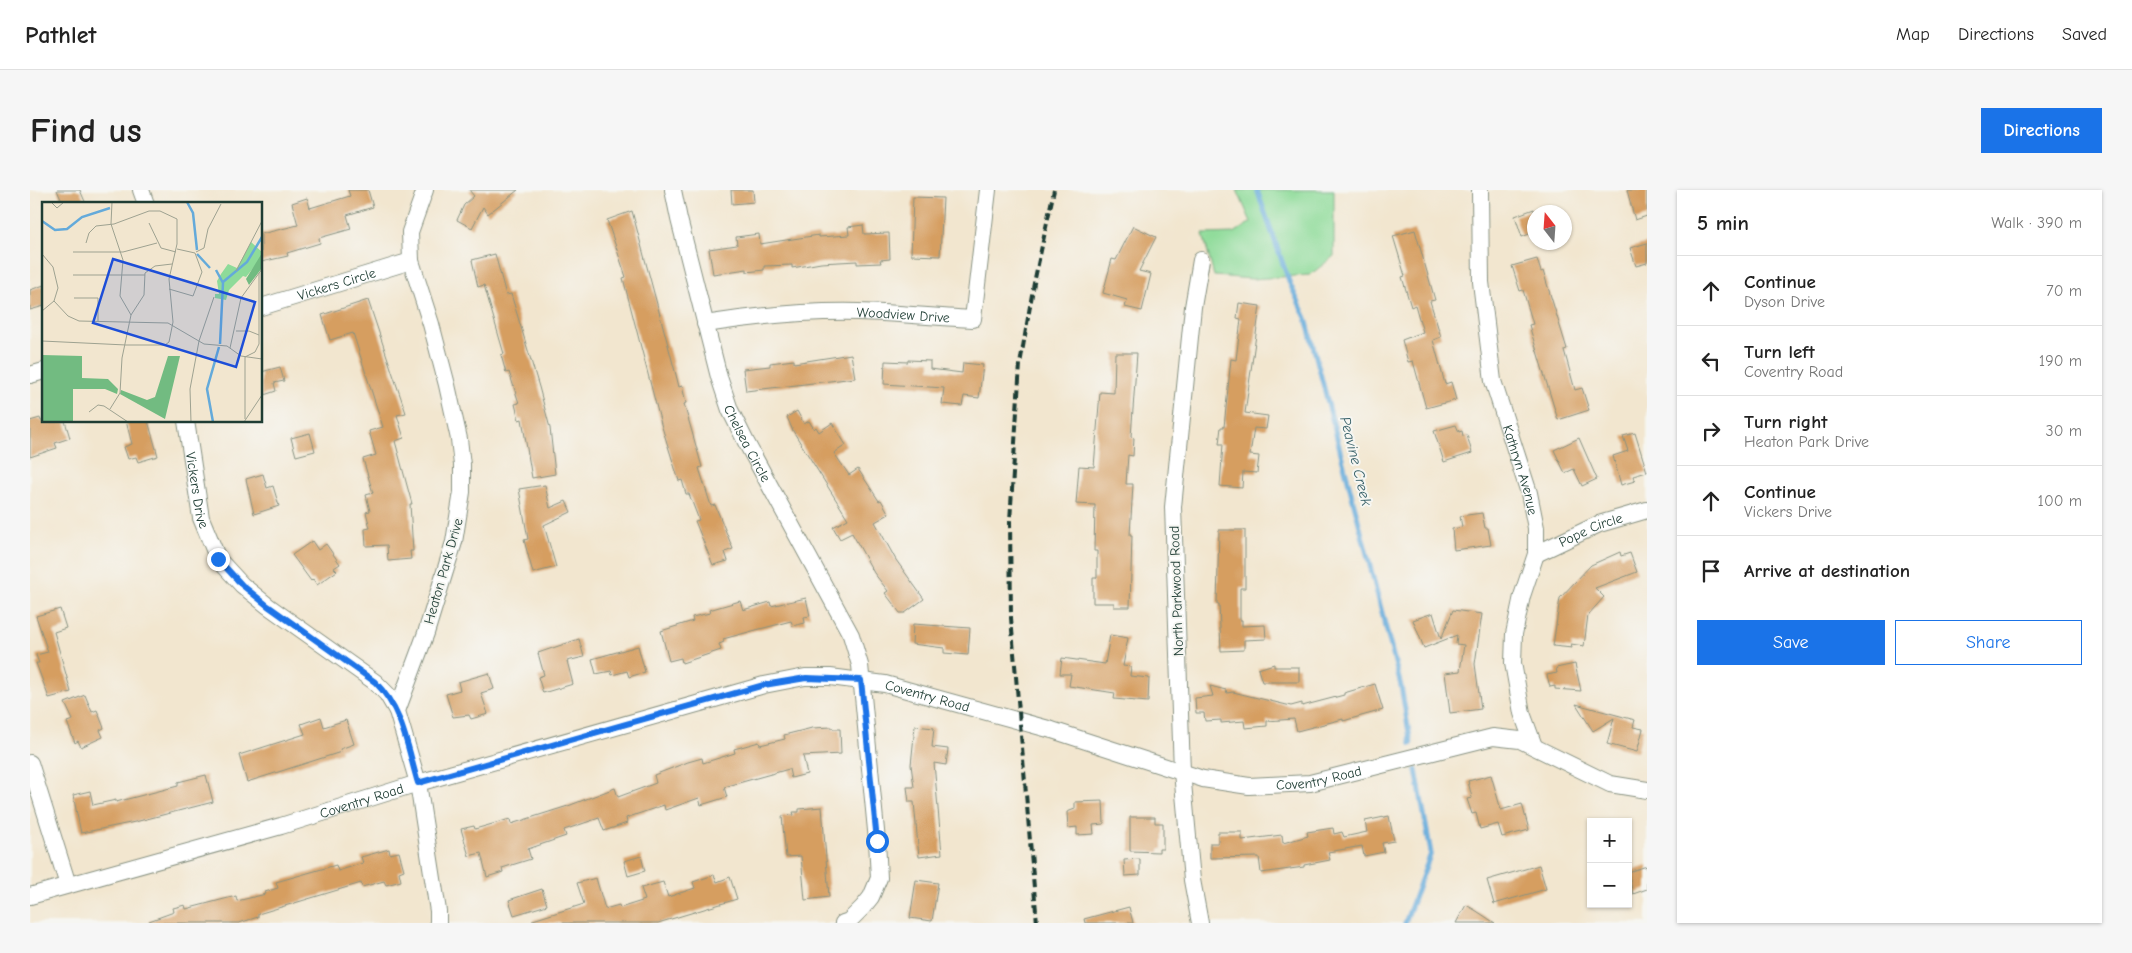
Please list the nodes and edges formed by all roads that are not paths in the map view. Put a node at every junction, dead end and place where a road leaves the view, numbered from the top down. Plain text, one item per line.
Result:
1 (141, 190) edge
2 (425, 190) edge
3 (673, 190) edge
4 (988, 190) edge
5 (1480, 190) edge
6 (145, 202) edge
7 (1201, 260) dead end
8 (410, 261) junction
9 (262, 307) edge
10 (704, 324) junction
11 (186, 422) edge
12 (1647, 510) edge
13 (1536, 554) junction
14 (861, 680) junction
15 (397, 711) junction
16 (1534, 746) junction
17 (30, 763) edge
18 (1182, 772) junction
19 (418, 783) junction
20 (1647, 790) edge
21 (68, 884) junction
22 (30, 896) edge
23 (438, 923) edge
24 (843, 923) edge
25 (1200, 923) edge

1 - 6 street
2 - 8 street, Heaton Park Drive
3 - 10 street, Chelsea Circle
4 - 10 street, Woodview Drive
5 - 13 street, Kathryn Avenue
7 - 18 street, North Parkwood Road
8 - 9 street, Vickers Circle
8 - 15 street, Heaton Park Drive
10 - 14 street, Chelsea Circle
11 - 15 street, Vickers Drive
12 - 13 street, Pope Circle
13 - 16 street, Kathryn Avenue
14 - 18 street, Coventry Road
14 - 19 street, Coventry Road
14 - 24 street, Chelsea Circle
15 - 19 street
16 - 18 street, Coventry Road
16 - 20 street, Coventry Road
17 - 21 street
18 - 25 street, North Parkwood Road
19 - 21 street, Coventry Road
19 - 23 street
21 - 22 street, Coventry Road

